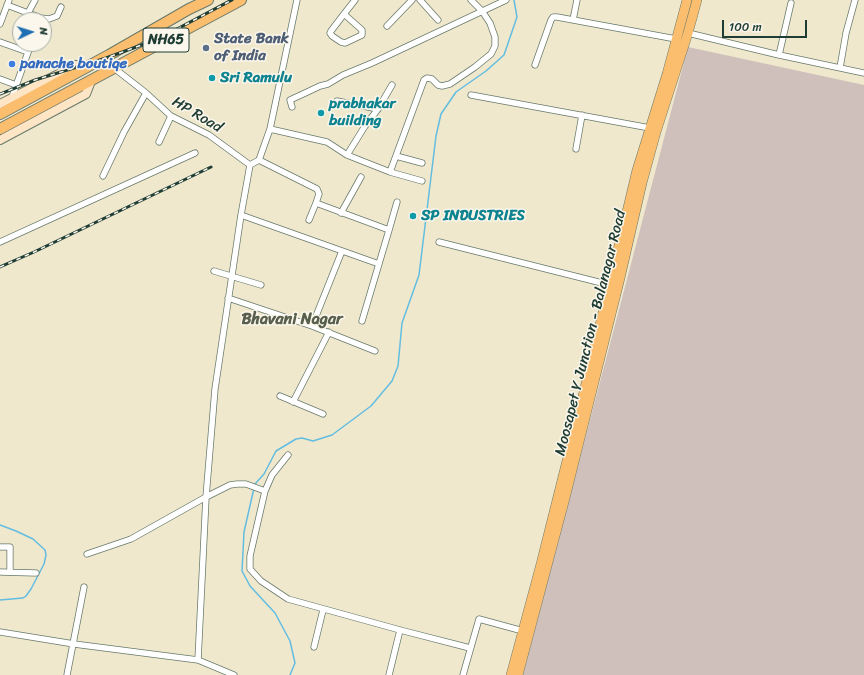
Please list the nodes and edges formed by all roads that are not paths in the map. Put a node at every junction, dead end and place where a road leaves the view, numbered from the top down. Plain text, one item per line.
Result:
1 (35, 0) edge
2 (208, 0) edge
3 (241, 0) edge
4 (297, 0) edge
5 (355, 0) edge
6 (412, 0) edge
7 (420, 0) edge
8 (471, 0) edge
9 (506, 0) edge
10 (577, 0) edge
11 (687, 0) edge
12 (697, 0) edge
13 (855, 0) edge
14 (8, 3) edge
15 (791, 3) dead end
16 (60, 7) dead end
17 (482, 11) junction
18 (24, 12) edge
19 (29, 12) edge
20 (344, 14) junction
21 (52, 19) edge
22 (438, 20) dead end
23 (573, 20) junction
24 (0, 24) edge
25 (387, 26) dead end
26 (688, 33) junction
27 (676, 39) junction
28 (0, 42) edge
29 (12, 46) edge
30 (28, 52) edge
31 (779, 55) junction
32 (535, 65) dead end
33 (86, 67) junction
34 (114, 68) junction
35 (840, 68) junction
36 (864, 73) edge
37 (0, 79) edge
38 (91, 81) junction
39 (16, 85) junction
40 (392, 85) dead end
41 (146, 92) junction
42 (471, 96) dead end
43 (12, 97) junction
44 (337, 100) dead end
45 (0, 104) edge
46 (292, 107) dead end
47 (378, 109) junction
48 (0, 114) edge
49 (582, 115) junction
50 (171, 116) junction
51 (650, 128) junction
52 (0, 129) edge
53 (270, 129) junction
54 (0, 140) edge
55 (159, 142) dead end
56 (576, 149) dead end
57 (195, 153) dead end
58 (347, 155) junction
59 (396, 156) junction
60 (259, 160) junction
61 (422, 164) dead end
62 (250, 165) junction
63 (390, 172) junction
64 (103, 176) dead end
65 (361, 177) dead end
66 (422, 181) dead end
67 (398, 202) dead end
68 (316, 203) junction
69 (341, 213) junction
70 (241, 215) junction
71 (310, 220) dead end
72 (389, 230) junction
73 (0, 242) edge
74 (439, 242) dead end
75 (342, 251) junction
76 (379, 264) junction
77 (214, 271) dead end
78 (231, 276) junction
79 (261, 285) dead end
80 (610, 285) junction
81 (228, 298) junction
82 (362, 321) dead end
83 (312, 326) junction
84 (329, 332) junction
85 (375, 351) dead end
86 (280, 396) dead end
87 (293, 402) junction
88 (322, 414) dead end
89 (288, 455) dead end
90 (265, 491) junction
91 (206, 497) junction
92 (0, 547) edge
93 (87, 554) dead end
94 (0, 572) edge
95 (10, 572) junction
96 (36, 573) dead end
97 (84, 587) dead end
98 (323, 610) junction
99 (400, 630) junction
100 (523, 631) junction
101 (0, 632) edge
102 (74, 644) junction
103 (314, 647) dead end
104 (470, 648) junction
105 (198, 660) junction
106 (67, 675) edge
107 (234, 675) edge
108 (389, 675) edge
109 (463, 675) edge
110 (511, 675) edge
111 (518, 675) edge

1 - 19 street
2 - 33 highway, NH65
3 - 34 highway, NH65
4 - 53 street
5 - 20 street
6 - 25 street
7 - 22 street
8 - 17 street
9 - 17 street
10 - 23 street
11 - 27 main road
12 - 26 main road, Moosapet Y Junction - Balanagar Road
13 - 35 street
14 - 18 street
14 - 24 street
15 - 31 street
16 - 21 street
17 - 46 street
17 - 59 street
20 - 20 street
23 - 27 street
23 - 32 street
26 - 31 street
26 - 111 main road, Moosapet Y Junction - Balanagar Road
27 - 51 main road
28 - 29 street
30 - 39 street
31 - 35 street
33 - 43 street
33 - 48 highway, NH65
34 - 38 highway, NH65
34 - 41 street, HP Road
35 - 36 street
37 - 39 street
38 - 52 highway, NH65
38 - 54 street
39 - 43 street
40 - 47 street
41 - 50 street, HP Road
41 - 64 street
42 - 49 street
43 - 45 street
44 - 47 street
47 - 58 street
49 - 51 street
49 - 56 street
50 - 55 street
50 - 62 street, HP Road
51 - 80 main road
53 - 58 street
53 - 60 street
57 - 73 street
58 - 63 street
59 - 61 street
59 - 63 street
60 - 62 street
60 - 68 street
62 - 70 street
63 - 66 street
65 - 69 street
67 - 72 street
68 - 69 street
68 - 71 street
69 - 72 street
70 - 75 street
70 - 78 street
72 - 76 street
74 - 80 street
75 - 76 street
75 - 83 street
76 - 82 street
77 - 78 street
78 - 79 street
78 - 81 street
80 - 100 main road
81 - 83 street
81 - 91 street
83 - 84 street
84 - 85 street
84 - 87 street
86 - 87 street
87 - 88 street
89 - 90 street
90 - 91 street
90 - 98 street
91 - 93 street
91 - 105 street
92 - 95 street
94 - 95 street
95 - 96 street
97 - 102 street
98 - 99 street
98 - 103 street
99 - 104 street
99 - 108 street
100 - 104 street
100 - 110 main road
101 - 102 street
102 - 105 street
102 - 106 street
104 - 109 street
105 - 107 street

